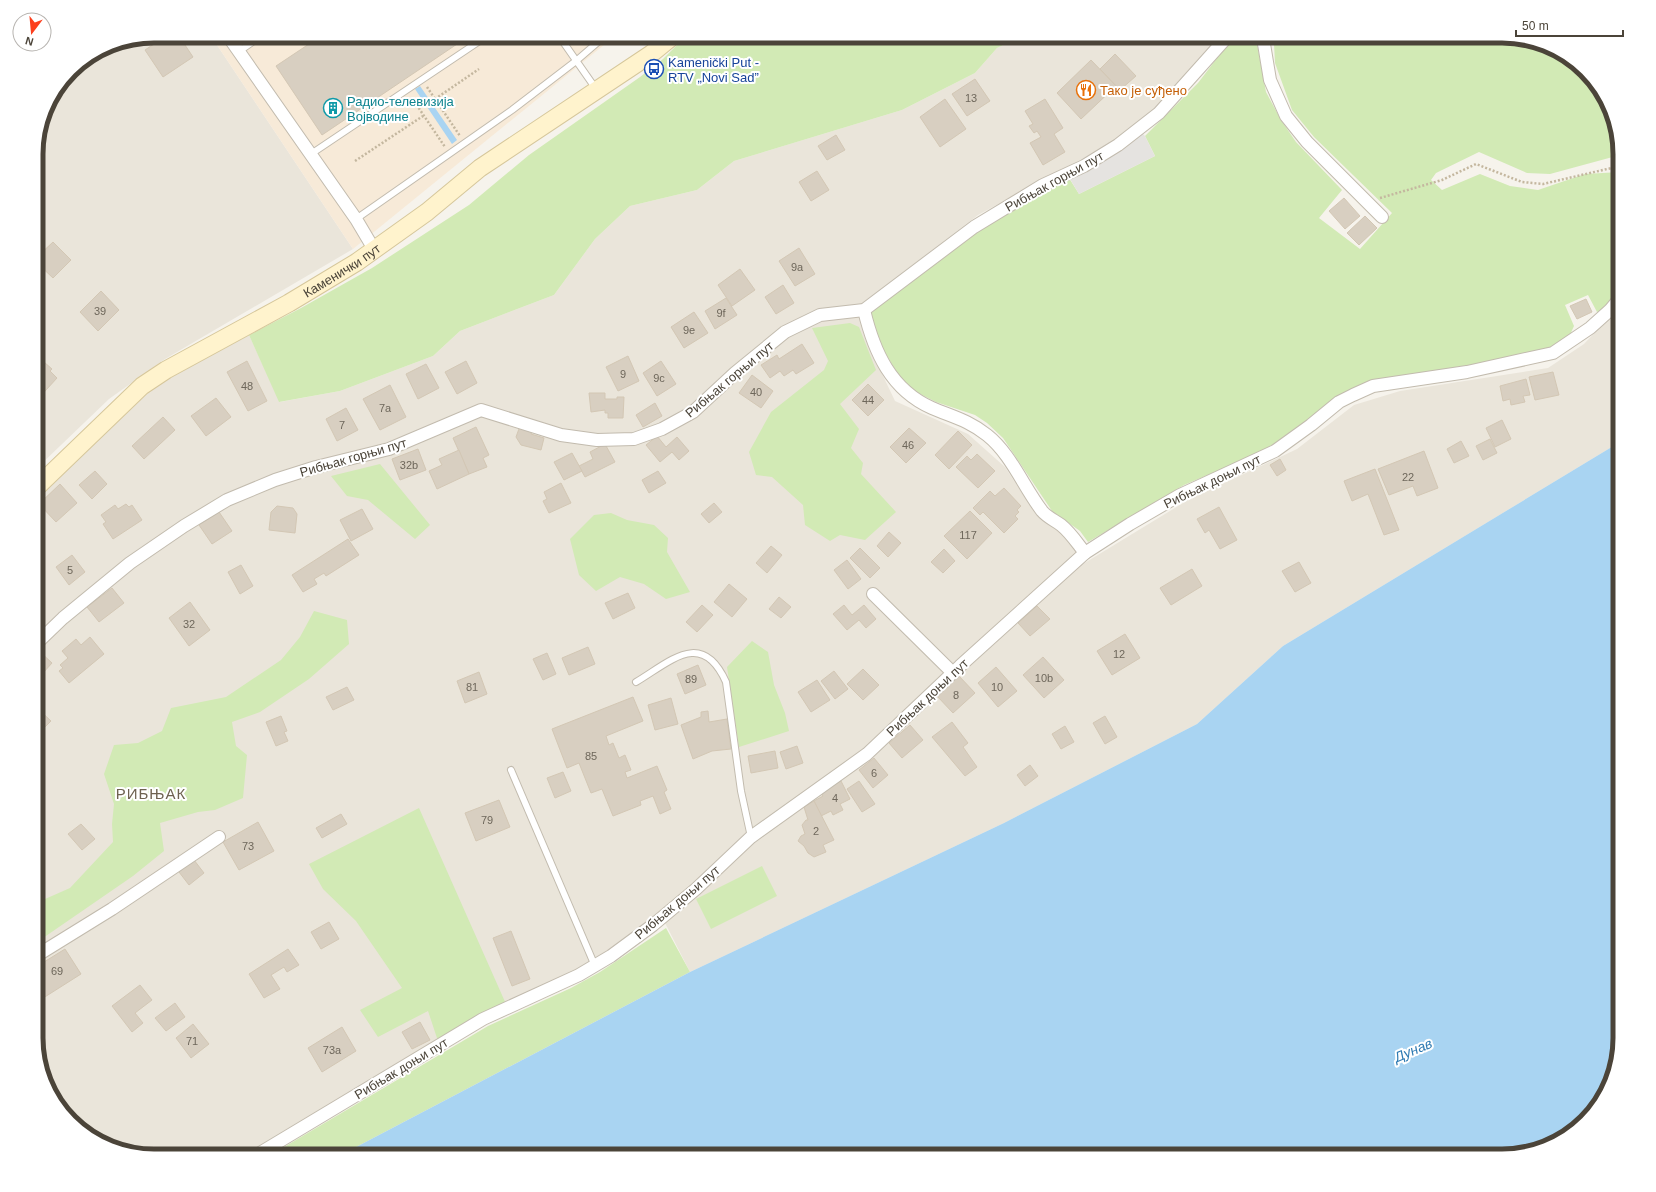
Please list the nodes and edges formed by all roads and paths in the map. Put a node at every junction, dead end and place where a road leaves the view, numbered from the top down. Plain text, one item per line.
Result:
1 (232, 43) edge
2 (251, 43) edge
3 (477, 43) edge
4 (564, 43) edge
5 (597, 43) edge
6 (658, 43) edge
7 (664, 43) edge
8 (1222, 43) edge
9 (1266, 43) edge
10 (238, 52) junction
11 (651, 54) junction
12 (576, 61) junction
13 (479, 69) dead end
14 (428, 89) dead end
15 (597, 90) junction
16 (435, 99) junction
17 (412, 100) dead end
18 (423, 116) junction
19 (462, 140) dead end
20 (447, 150) dead end
21 (311, 154) junction
22 (355, 161) dead end
23 (1613, 168) edge
24 (1367, 202) junction
25 (1382, 217) dead end
26 (356, 219) junction
27 (375, 251) junction
28 (1613, 306) edge
29 (864, 310) junction
30 (43, 481) edge
31 (1084, 553) junction
32 (873, 594) dead end
33 (43, 637) edge
34 (953, 672) junction
35 (636, 682) dead end
36 (511, 770) dead end
37 (219, 837) dead end
38 (752, 837) junction
39 (43, 952) edge
40 (595, 966) junction
41 (267, 1149) edge

1 - 10 street
2 - 10 lane
3 - 21 lane
4 - 12 lane
5 - 12 lane
6 - 11 main road, Каменички пут
7 - 11 main road, Каменички пут
8 - 29 street, Рибњак горњи пут
9 - 24 street
10 - 21 street
11 - 15 main road, Каменички пут
12 - 15 lane
12 - 26 lane
13 - 16 path
14 - 16 path
15 - 27 main road, Каменички пут
16 - 19 path
17 - 18 path
18 - 20 path
18 - 22 path
21 - 26 street
23 - 24 path
24 - 25 street
26 - 27 street
27 - 30 main road, Каменички пут
28 - 31 street, Рибњак доњи пут
29 - 31 street
29 - 33 street, Рибњак горњи пут
31 - 34 street, Рибњак доњи пут
32 - 34 street
34 - 38 street, Рибњак доњи пут
35 - 38 lane
36 - 40 lane
37 - 39 street
38 - 40 street, Рибњак доњи пут
40 - 41 street, Рибњак доњи пут

